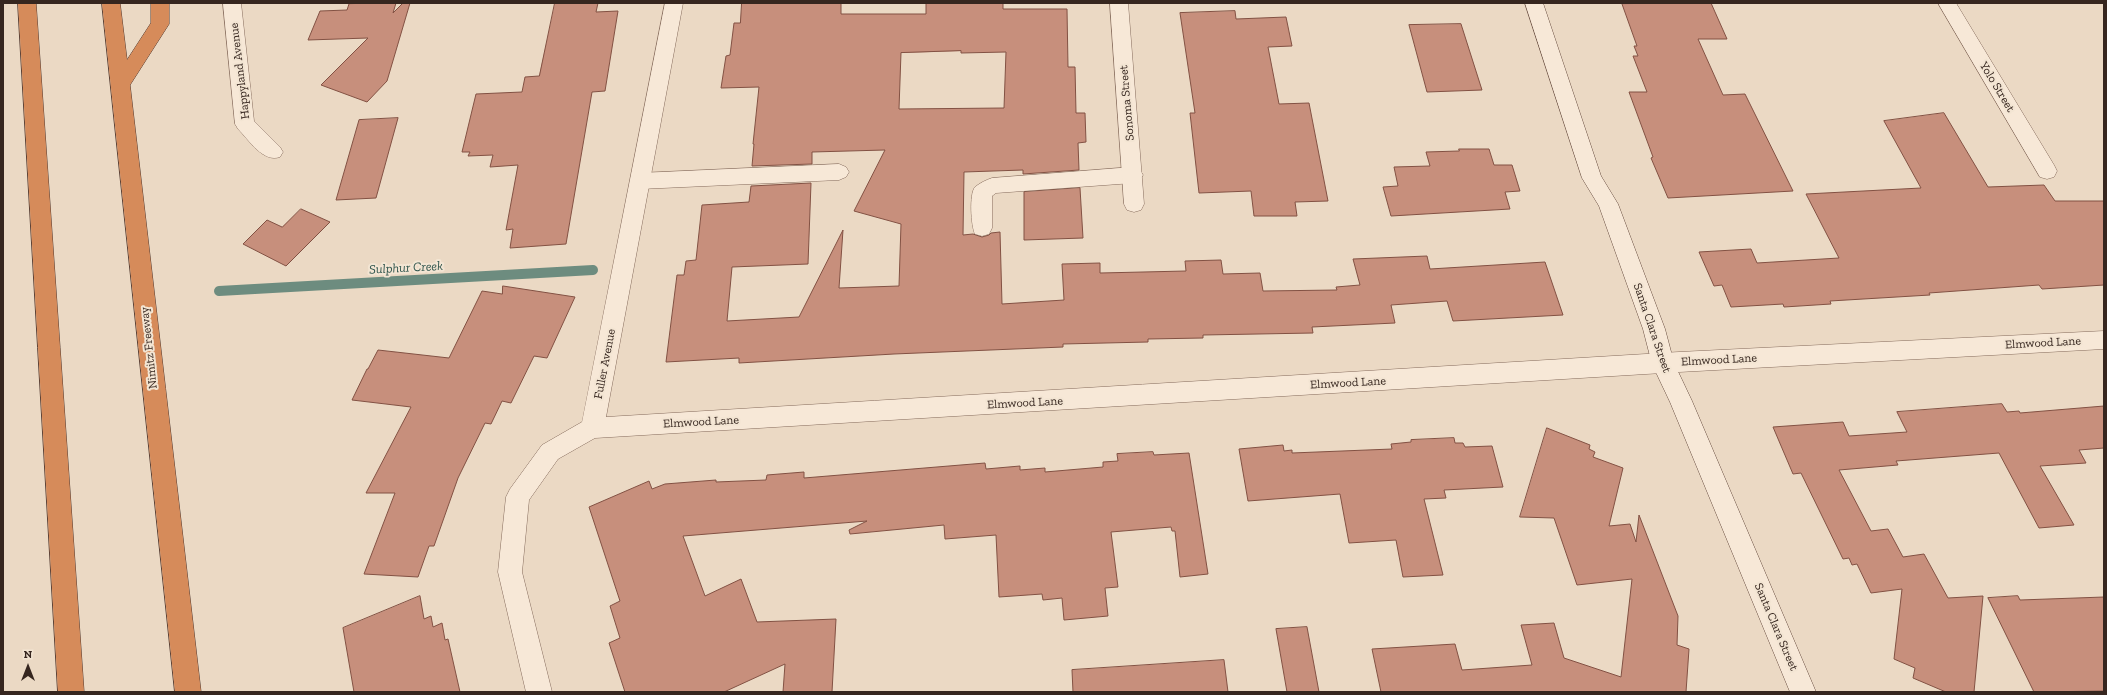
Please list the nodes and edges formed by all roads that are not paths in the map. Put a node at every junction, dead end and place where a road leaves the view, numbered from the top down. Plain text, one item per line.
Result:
1 (27, 3) edge
2 (111, 3) edge
3 (160, 3) edge
4 (232, 3) edge
5 (674, 3) edge
6 (1119, 3) edge
7 (1534, 3) edge
8 (1947, 3) edge
9 (120, 85) junction
10 (273, 152) dead end
11 (2047, 171) dead end
12 (838, 172) dead end
13 (1133, 175) junction
14 (640, 181) junction
15 (1134, 204) dead end
16 (982, 228) dead end
17 (2104, 340) edge
18 (1663, 364) junction
19 (592, 428) junction
20 (71, 692) edge
21 (188, 692) edge
22 (539, 692) edge
23 (1803, 692) edge

1 - 20 highway
2 - 9 highway, Nimitz Freeway
3 - 9 highway
4 - 10 street, Happyland Avenue
5 - 14 street, Fuller Avenue
6 - 13 street, Sonoma Street
7 - 18 street, Santa Clara Street
8 - 11 street, Yolo Street
9 - 21 highway, Nimitz Freeway
12 - 14 lane
13 - 15 street, Sonoma Street
13 - 16 lane
14 - 19 street, Fuller Avenue
17 - 18 street, Elmwood Lane
18 - 19 street, Elmwood Lane
18 - 23 street, Santa Clara Street
19 - 22 street

